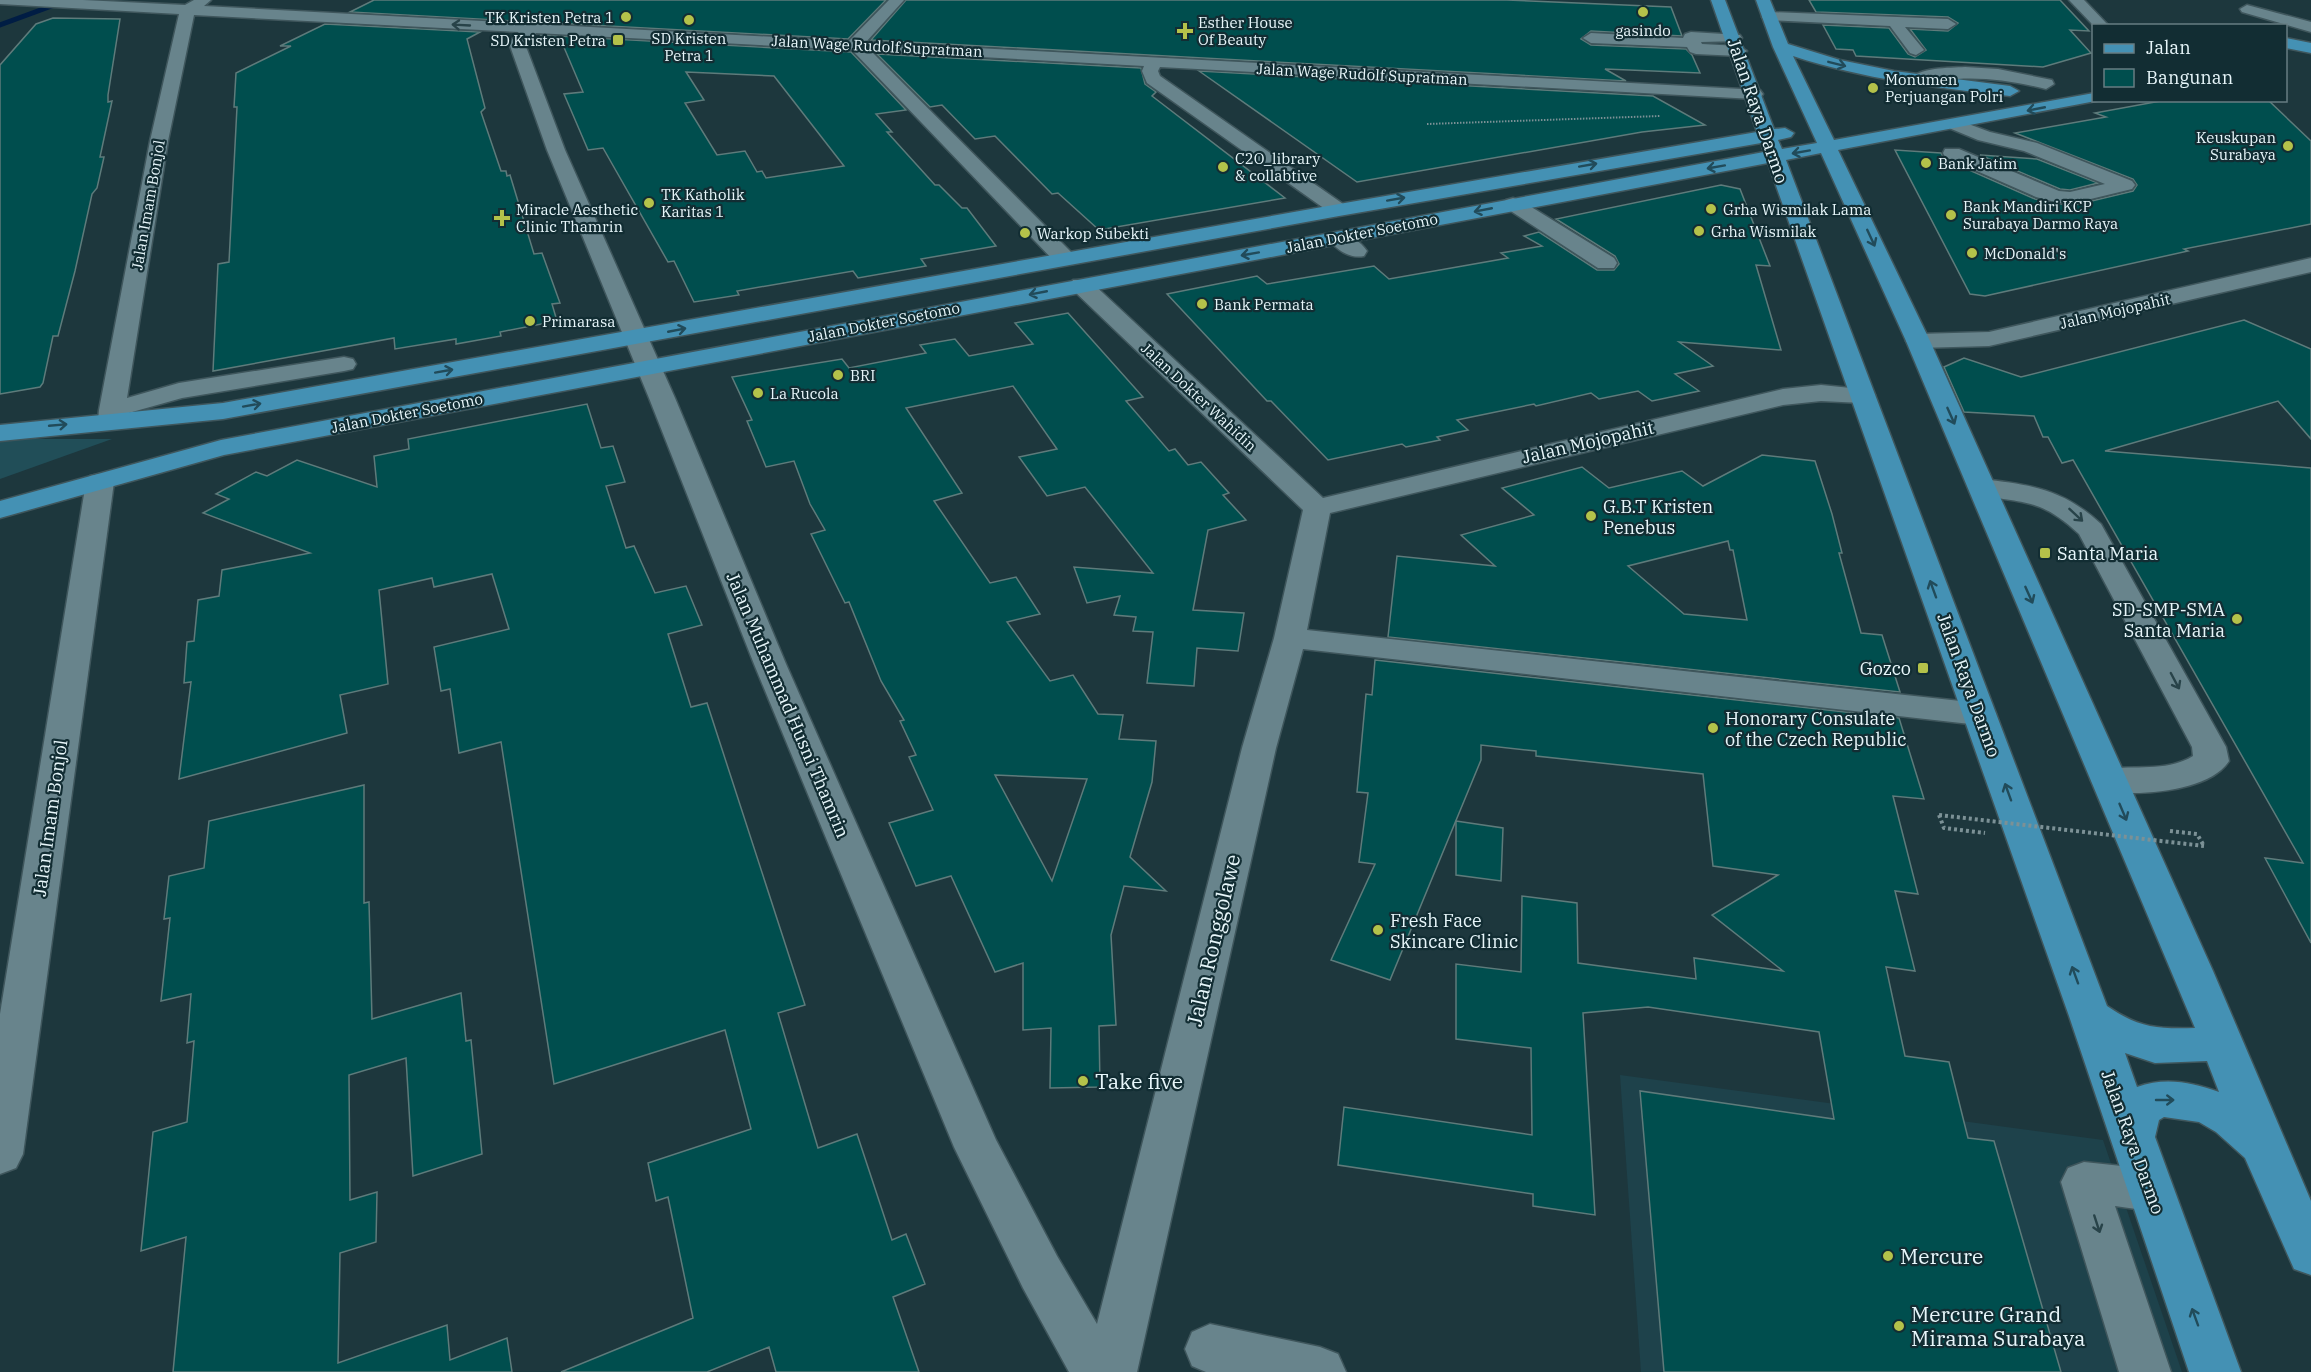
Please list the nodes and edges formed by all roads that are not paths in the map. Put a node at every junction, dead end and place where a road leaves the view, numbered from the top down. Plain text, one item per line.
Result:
1 (0, 0) edge
2 (204, 0) edge
3 (897, 0) edge
4 (1718, 0) edge
5 (1763, 0) edge
6 (2076, 0) edge
7 (2247, 9) dead end
8 (187, 12) edge
9 (1770, 17) junction
10 (1895, 22) junction
11 (1948, 24) dead end
12 (2100, 24) edge
13 (2281, 24) edge
14 (2287, 27) edge
15 (532, 29) junction
16 (2310, 37) edge
17 (1591, 38) dead end
18 (2287, 41) edge
19 (855, 44) junction
20 (1736, 45) junction
21 (1781, 47) junction
22 (2311, 57) edge
23 (2294, 60) dead end
24 (1155, 62) junction
25 (1943, 73) junction
26 (1917, 80) junction
27 (2053, 83) joint
28 (2010, 91) junction
29 (1754, 94) junction
30 (2092, 98) edge
31 (1954, 101) dead end
32 (1955, 123) junction
33 (1927, 129) junction
34 (1829, 132) junction
35 (2013, 142) junction
36 (1770, 146) junction
37 (1952, 153) junction
38 (1513, 204) junction
39 (1339, 210) junction
40 (1065, 259) junction
41 (1606, 263) dead end
42 (2311, 265) edge
43 (1081, 285) junction
44 (1918, 341) junction
45 (642, 352) junction
46 (344, 364) dead end
47 (1862, 394) junction
48 (112, 415) junction
49 (0, 432) edge
50 (100, 482) junction
51 (1982, 487) junction
52 (1317, 508) junction
53 (0, 510) edge
54 (1290, 638) junction
55 (1979, 714) junction
56 (2109, 780) junction
57 (2090, 1016) junction
58 (2219, 1034) junction
59 (2132, 1138) junction
60 (2264, 1149) junction
61 (0, 1154) edge
62 (2150, 1190) junction
63 (2311, 1253) edge
64 (1210, 1349) dead end
65 (1097, 1372) edge
66 (1111, 1372) edge
67 (1320, 1372) edge
68 (2145, 1372) edge
69 (2215, 1372) edge

1 - 8 street, Jalan Wage Rudolf Supratman
2 - 8 street
3 - 19 street
4 - 20 main road, Jalan Raya Darmo
5 - 9 main road
6 - 12 street
7 - 13 street
15 -> 8 street, Jalan Wage Rudolf Supratman
8 - 48 street, Jalan Imam Bonjol
9 - 10 street
9 - 21 main road
10 - 11 street
10 - 25 street
14 - 16 street
15 - 19 street, Jalan Wage Rudolf Supratman
15 - 45 street, Jalan Muhammad Husni Thamrin
16 - 18 main road
17 - 20 street
19 - 24 street, Jalan Wage Rudolf Supratman
19 - 40 street
20 - 29 main road, Jalan Raya Darmo
21 -> 26 main road
21 - 34 main road
22 - 23 main road
24 - 29 street, Jalan Wage Rudolf Supratman
24 - 39 street
25 - 26 street
25 - 27 street
26 - 28 main road
27 - 28 main road
28 - 31 main road
29 - 36 main road, Jalan Raya Darmo
30 -> 32 main road
32 - 33 main road
32 - 35 street
33 - 34 main road
33 - 37 street
34 - 36 main road
34 -> 44 main road
35 - 37 street
35 - 37 street
36 -> 38 main road, Jalan Dokter Soetomo
39 -> 36 main road, Jalan Dokter Soetomo
36 - 47 main road, Jalan Raya Darmo
38 - 41 street
38 -> 43 main road, Jalan Dokter Soetomo
39 - 40 main road, Jalan Dokter Soetomo
45 -> 40 main road, Jalan Dokter Soetomo
42 - 44 street, Jalan Mojopahit
43 -> 45 main road, Jalan Dokter Soetomo
43 - 52 street, Jalan Dokter Wahidin
44 -> 51 main road
48 -> 45 main road, Jalan Dokter Soetomo
45 - 50 main road, Jalan Dokter Soetomo
45 - 65 street, Jalan Muhammad Husni Thamrin
46 - 48 street
47 - 52 street, Jalan Mojopahit
55 -> 47 main road, Jalan Raya Darmo
49 -> 48 main road, Jalan Dokter Soetomo
50 - 53 main road, Jalan Dokter Soetomo
50 - 61 street, Jalan Imam Bonjol
51 -> 56 main road
51 -> 56 street
52 - 54 street, Jalan Ronggolawe
54 - 55 street
54 - 66 street, Jalan Ronggolawe
57 -> 55 main road, Jalan Raya Darmo
56 -> 58 main road
57 - 58 main road
57 - 59 main road, Jalan Raya Darmo
58 - 60 main road
59 -> 60 main road
59 - 62 main road, Jalan Raya Darmo
60 - 63 main road
62 -> 68 street
69 -> 62 main road, Jalan Raya Darmo
64 - 67 street

